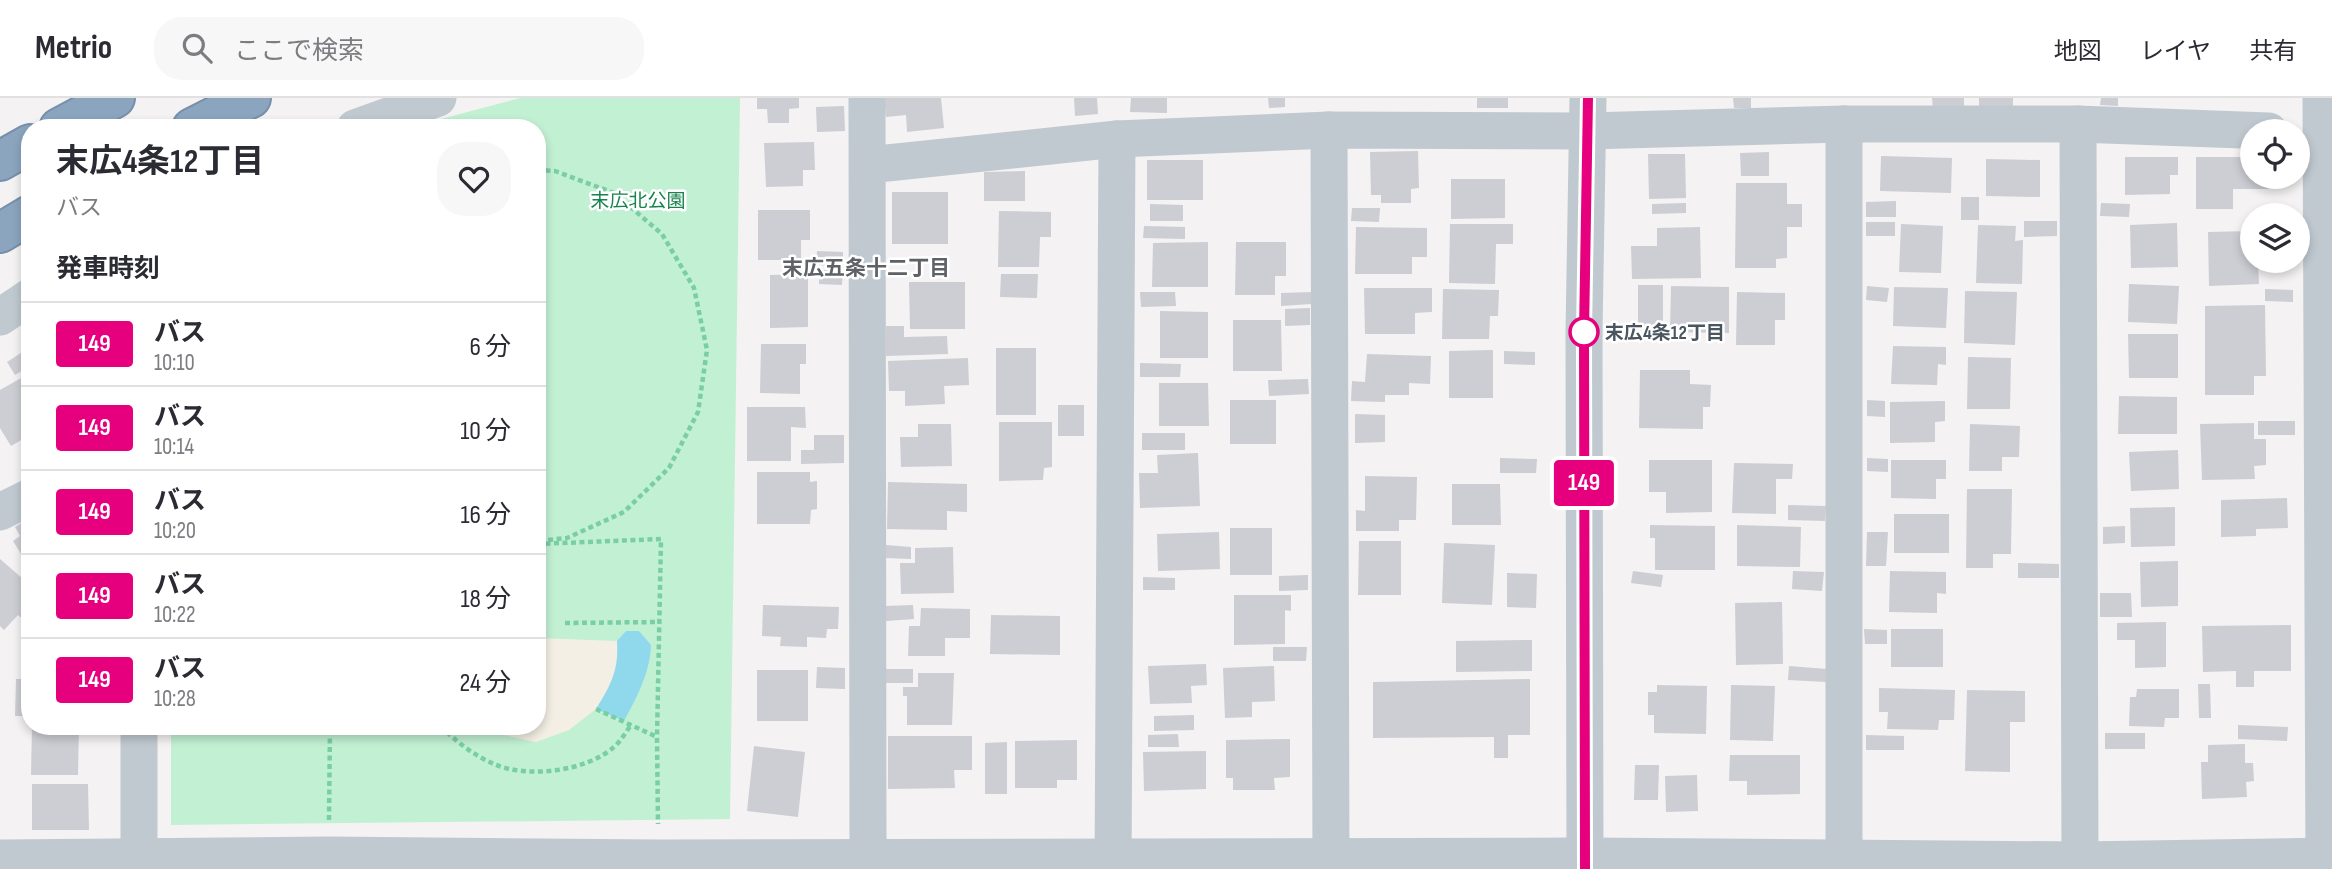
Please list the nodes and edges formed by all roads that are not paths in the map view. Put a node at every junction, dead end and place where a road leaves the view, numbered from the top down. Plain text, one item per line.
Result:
1 (251, 98) edge
2 (438, 98) edge
3 (867, 98) edge
4 (104, 101) edge
5 (1588, 114) edge
6 (74, 119) edge
7 (210, 119) edge
8 (380, 119) edge
9 (1844, 124) junction
10 (2078, 124) junction
11 (2318, 124) edge
12 (2240, 130) edge
13 (1329, 131) junction
14 (1117, 139) junction
15 (21, 149) edge
16 (0, 161) edge
17 (868, 165) junction
18 (21, 220) edge
19 (0, 233) edge
20 (21, 304) edge
21 (0, 317) edge
22 (21, 502) edge
23 (0, 512) edge
24 (139, 735) edge
25 (867, 857) junction
26 (0, 858) edge
27 (2327, 860) edge
28 (139, 863) edge
29 (1113, 863) edge
30 (1331, 863) edge
31 (1585, 863) edge
32 (1844, 863) edge
33 (2080, 864) edge

1 - 7 highway
2 - 8 street
3 - 17 street
4 - 6 highway
5 - 9 street
5 - 13 street
5 - 31 street
9 - 10 street
9 - 32 street
10 - 12 street
10 - 33 street
11 - 27 street
13 - 14 street
13 - 30 street
14 - 17 street
14 - 29 street
15 - 16 highway
17 - 25 street
18 - 19 highway
20 - 21 street
22 - 23 street
24 - 28 street
25 - 28 street
25 - 29 street
26 - 28 street
27 - 33 street
29 - 30 street
30 - 31 street
31 - 32 street
32 - 33 street

